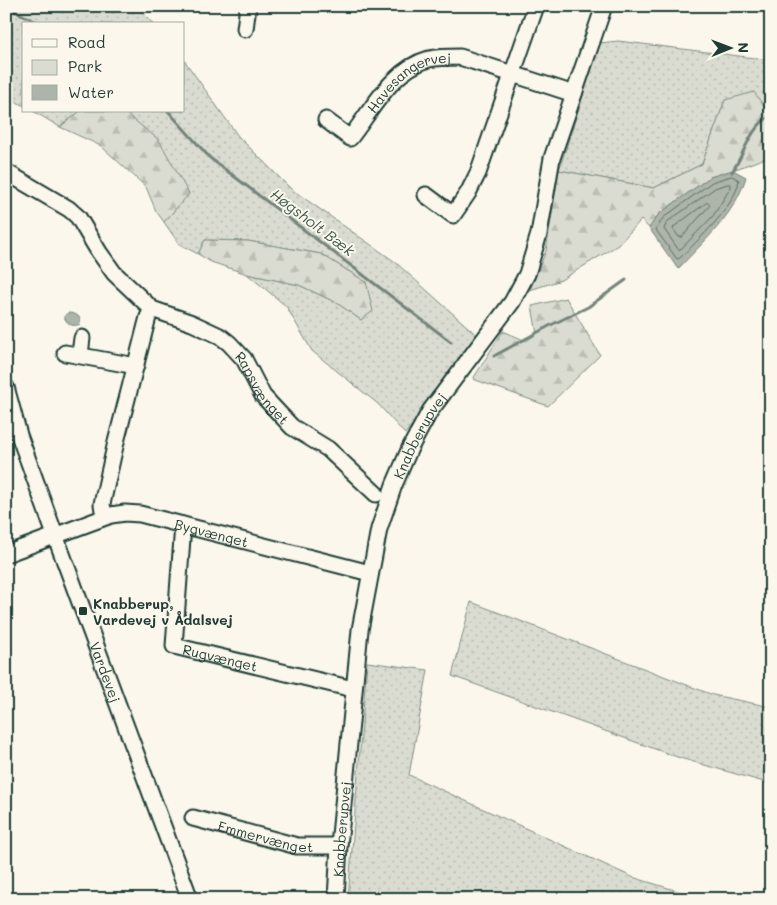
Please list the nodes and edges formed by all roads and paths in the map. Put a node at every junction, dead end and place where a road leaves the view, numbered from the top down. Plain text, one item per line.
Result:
1 (248, 6) edge
2 (536, 6) edge
3 (604, 6) edge
4 (245, 29) dead end
5 (512, 74) junction
6 (574, 94) junction
7 (326, 120) dead end
8 (6, 172) edge
9 (426, 195) dead end
10 (152, 309) junction
11 (82, 338) dead end
12 (136, 366) junction
13 (6, 387) edge
14 (376, 494) dead end
15 (104, 517) junction
16 (183, 525) junction
17 (54, 535) junction
18 (6, 554) edge
19 (370, 573) junction
20 (354, 689) junction
21 (193, 818) dead end
22 (339, 846) junction
23 (190, 899) edge
24 (336, 899) edge

1 - 4 street
2 - 5 street
3 - 6 street, Knabberupvej
5 - 6 street, Havesangervej
5 - 7 street, Havesangervej
5 - 9 street
6 - 19 street, Knabberupvej
8 - 10 street, Rapsvænget
10 - 12 street
10 - 14 street, Rapsvænget
11 - 12 street
12 - 15 street
13 - 17 street, Vardevej
15 - 16 street, Bygvænget
15 - 17 street, Bygvænget
16 - 19 street, Bygvænget
16 - 20 street, Rugvænget
17 - 18 street, Bygvænget
17 - 23 street, Vardevej
19 - 20 street, Knabberupvej
20 - 22 street, Knabberupvej
21 - 22 street, Emmervænget
22 - 24 street, Knabberupvej

